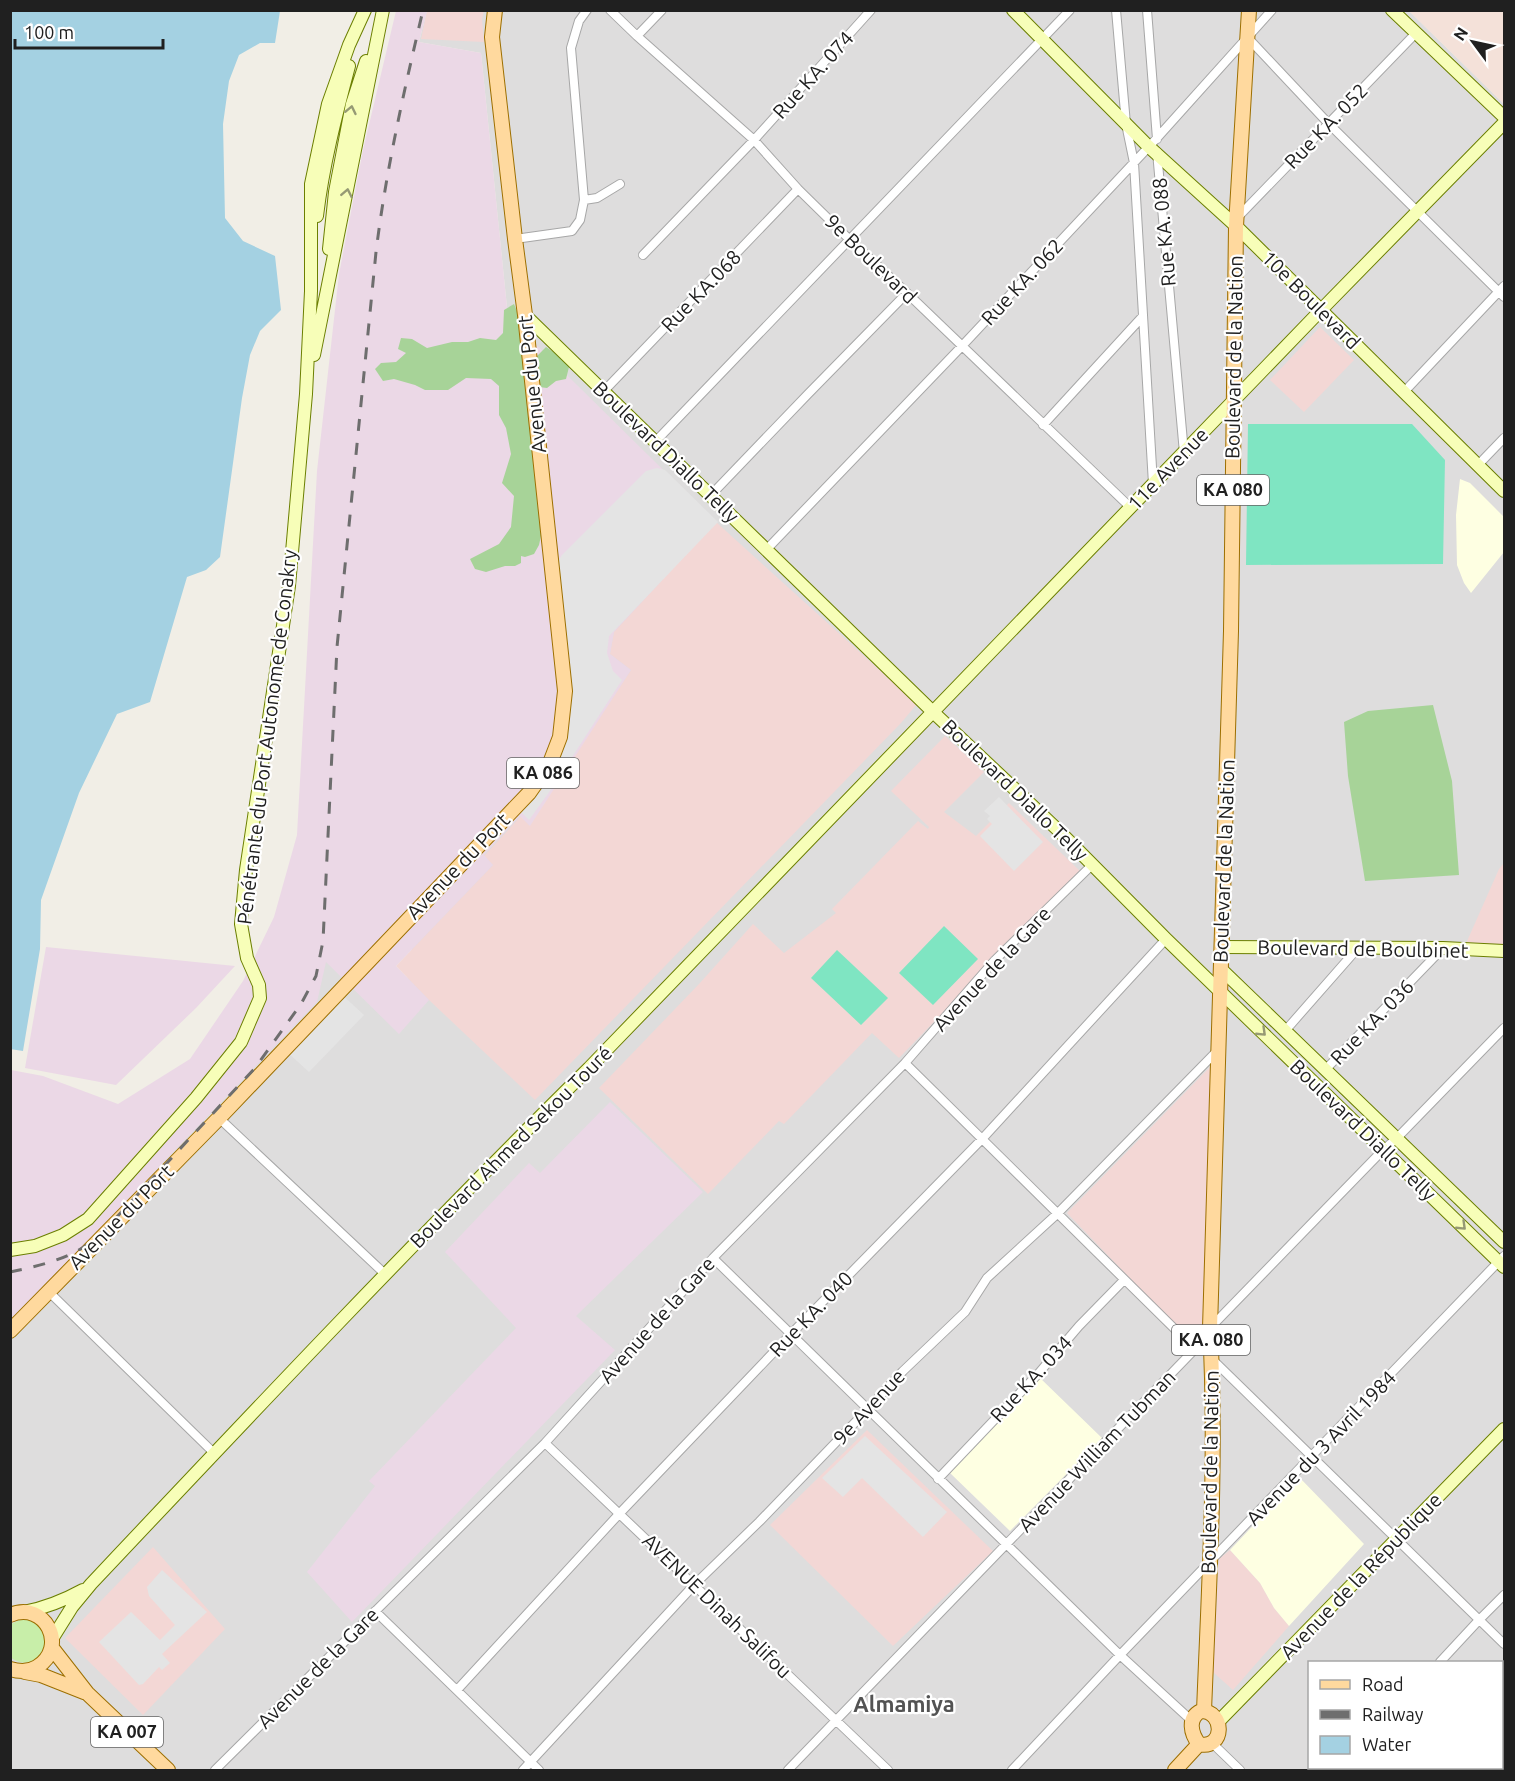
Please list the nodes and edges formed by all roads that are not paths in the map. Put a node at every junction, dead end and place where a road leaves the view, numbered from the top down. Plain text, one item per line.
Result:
1 (366, 10) edge
2 (383, 10) edge
3 (495, 10) edge
4 (586, 10) edge
5 (610, 10) edge
6 (662, 10) edge
7 (871, 10) edge
8 (1013, 10) edge
9 (1070, 10) edge
10 (1116, 10) edge
11 (1147, 10) edge
12 (1249, 10) edge
13 (1272, 10) edge
14 (1392, 10) edge
15 (1416, 33) junction
16 (637, 36) junction
17 (1248, 38) junction
18 (1042, 39) junction
19 (1504, 117) edge
20 (1328, 123) junction
21 (1504, 123) edge
22 (1126, 124) junction
23 (754, 140) junction
24 (1154, 146) junction
25 (1134, 163) junction
26 (620, 184) dead end
27 (798, 189) junction
28 (584, 200) junction
29 (1418, 212) junction
30 (1236, 222) junction
31 (515, 239) junction
32 (850, 240) junction
33 (643, 255) dead end
34 (1503, 292) edge
35 (907, 293) junction
36 (1321, 310) junction
37 (525, 315) junction
38 (1143, 316) junction
39 (962, 346) junction
40 (603, 392) junction
41 (1404, 392) junction
42 (306, 394) junction
43 (1234, 400) junction
44 (1043, 424) junction
45 (1504, 438) edge
46 (655, 442) junction
47 (1184, 453) junction
48 (1478, 465) junction
49 (1153, 484) junction
50 (1504, 491) edge
51 (711, 495) junction
52 (1131, 508) junction
53 (767, 549) junction
54 (933, 712) junction
55 (1092, 865) junction
56 (1166, 939) junction
57 (1221, 947) junction
58 (1443, 948) junction
59 (1357, 949) junction
60 (1504, 951) edge
61 (1221, 969) junction
62 (1220, 991) junction
63 (1504, 1028) edge
64 (1285, 1031) junction
65 (1219, 1049) junction
66 (905, 1063) junction
67 (1325, 1070) junction
68 (219, 1118) junction
69 (983, 1138) junction
70 (1397, 1138) junction
71 (1383, 1150) junction
72 (1058, 1214) junction
73 (1504, 1242) edge
74 (10, 1250) edge
75 (713, 1258) junction
76 (1503, 1261) edge
77 (386, 1275) junction
78 (1124, 1280) junction
79 (48, 1291) junction
80 (1210, 1328) junction
81 (10, 1332) edge
82 (791, 1334) junction
83 (1195, 1349) junction
84 (1212, 1359) junction
85 (867, 1410) junction
86 (1504, 1429) edge
87 (545, 1443) junction
88 (214, 1454) junction
89 (1311, 1458) junction
90 (938, 1479) junction
91 (620, 1513) junction
92 (1396, 1541) junction
93 (1006, 1545) junction
94 (1209, 1564) junction
95 (91, 1584) junction
96 (694, 1584) junction
97 (1504, 1595) edge
98 (375, 1611) junction
99 (14, 1613) edge
100 (1479, 1620) junction
101 (52, 1643) junction
102 (1504, 1644) edge
103 (1120, 1655) junction
104 (1441, 1661) edge
105 (17, 1670) edge
106 (457, 1690) junction
107 (87, 1693) junction
108 (1204, 1711) junction
109 (836, 1721) junction
110 (1192, 1721) junction
111 (1217, 1723) junction
112 (1205, 1744) junction
113 (531, 1762) junction
114 (168, 1770) edge
115 (215, 1770) edge
116 (524, 1770) edge
117 (539, 1770) edge
118 (788, 1770) edge
119 (888, 1770) edge
120 (1012, 1770) edge
121 (1174, 1770) edge
122 (1240, 1770) edge

1 - 42 street
42 -> 2 street
3 - 31 main road, Avenue du Port / KA 086
4 - 28 street
5 - 16 street, 9e Boulevard
6 - 16 street
7 - 23 street, Rue KA. 074
8 - 18 street, 10e Boulevard
9 - 18 street
10 - 22 street
11 - 24 street, Rue KA. 088
12 - 17 main road, Boulevard de la Nation / KA 080
13 - 17 street, Rue KA. 062
14 - 15 street
15 - 19 street
15 - 20 street, Rue KA. 052
16 - 23 street, 9e Boulevard
17 - 20 street
17 - 24 street, Rue KA. 062
17 - 30 main road, Boulevard de la Nation / KA 080
18 - 22 street, 10e Boulevard
18 - 32 street
20 - 29 street
20 - 30 street, Rue KA. 052
21 - 29 street, 11e Avenue
22 - 24 street, 10e Boulevard
22 - 25 street
23 - 27 street, 9e Boulevard
23 - 33 street, Rue KA. 074
24 - 25 street, Rue KA. 062
24 - 30 street, 10e Boulevard
24 - 47 street, Rue KA. 088
25 - 38 street
25 - 39 street, Rue KA. 062
26 - 28 street
27 - 32 street, 9e Boulevard
27 - 40 street, Rue KA.068
28 - 31 street
29 - 34 street
29 - 36 street, 11e Avenue
30 - 36 street, 10e Boulevard
30 - 43 main road, Boulevard de la Nation / KA 080
31 - 37 main road, Avenue du Port / KA 086
32 - 35 street, 9e Boulevard
32 - 46 street
34 - 41 street
35 - 39 street, 9e Boulevard
35 - 51 street
36 - 41 street, 10e Boulevard
36 - 43 street, 11e Avenue
37 - 40 street, Boulevard Diallo Telly
37 - 68 main road, Avenue du Port / KA 086
38 - 44 street
38 - 49 street
39 - 44 street, 9e Boulevard
39 - 53 street, Rue KA. 062
40 - 46 street, Boulevard Diallo Telly
41 - 48 street, 10e Boulevard
42 - 74 street, Pénétrante du Port Autonome de Conakry
43 - 47 street, 11e Avenue
43 - 57 main road, Boulevard de la Nation / KA 080
44 - 52 street, 9e Boulevard
45 - 48 street
46 - 51 street, Boulevard Diallo Telly
47 - 49 street, 11e Avenue
48 - 50 street, 10e Boulevard
49 - 52 street, 11e Avenue
51 - 53 street, Boulevard Diallo Telly
52 - 54 street, 11e Avenue
53 - 54 street, Boulevard Diallo Telly
54 - 55 street, Boulevard Diallo Telly
54 - 77 street, Boulevard Ahmed Sekou Touré
55 - 56 street, Boulevard Diallo Telly
55 - 66 street, Avenue de la Gare
56 - 62 street, Boulevard Diallo Telly
56 - 69 street, Rue KA. 040
57 - 59 street, Boulevard de Boulbinet
57 - 61 main road, Boulevard de la Nation / KA 080
58 - 59 street, Boulevard de Boulbinet
58 - 60 street, Boulevard de Boulbinet
58 - 67 street, Rue KA. 036
59 - 64 street
61 - 62 main road, Boulevard de la Nation / KA. 080
61 - 64 street, Boulevard Diallo Telly
62 - 65 main road, Boulevard de la Nation / KA. 080
62 -> 71 street, Boulevard Diallo Telly
63 - 70 street, Avenue William Tubman
64 - 67 street, Boulevard Diallo Telly
65 - 72 street, 9e Avenue
65 - 80 main road, Boulevard de la Nation / KA. 080
66 - 69 street
66 - 75 street, Avenue de la Gare
67 - 70 street, Boulevard Diallo Telly
68 - 77 street
68 - 79 main road, Avenue du Port / KA 086
69 - 72 street
69 - 82 street, Rue KA. 040
70 - 71 street, Avenue William Tubman
70 - 73 street, Boulevard Diallo Telly
71 -> 76 street, Boulevard Diallo Telly
71 - 80 street, Avenue William Tubman
72 - 78 street
72 - 85 street, 9e Avenue
75 - 82 street
75 - 87 street, Avenue de la Gare
76 - 89 street, Avenue du 3 Avril 1984
77 - 88 street, Boulevard Ahmed Sekou Touré
78 - 83 street
78 - 90 street, Rue KA. 034
79 - 81 main road, Avenue du Port / KA 086
79 - 88 street
80 - 83 street, Avenue William Tubman
80 - 84 main road, Boulevard de la Nation / KA. 080
82 - 85 street
82 - 91 street, Rue KA. 040
83 - 93 street, Avenue William Tubman
84 - 89 street
84 - 94 main road, Boulevard de la Nation / KA. 080
85 - 90 street
85 - 96 street, 9e Avenue
86 - 92 street, Avenue de la République
87 - 91 street, AVENUE Dinah Salifou
87 - 98 street, Avenue de la Gare
88 - 95 street, Boulevard Ahmed Sekou Touré
89 - 92 street
89 - 94 street, Avenue du 3 Avril 1984
90 - 93 street
91 - 96 street, AVENUE Dinah Salifou
91 - 106 street, Rue KA. 040
92 - 100 street
92 - 111 street, Avenue de la République
93 - 103 street
93 - 109 street, Avenue William Tubman
94 - 103 street, Avenue du 3 Avril 1984
94 - 108 main road, Boulevard de la Nation / KA. 080
95 - 99 street, Boulevard Ahmed Sekou Touré
95 - 101 street, Boulevard Ahmed Sekou Touré
96 - 109 street, AVENUE Dinah Salifou
96 - 113 street, 9e Avenue
97 - 100 street
98 - 106 street
98 - 115 street, Avenue de la Gare
99 - 101 main road
100 - 102 street
100 - 104 street
101 - 105 main road
101 - 107 main road, KA 007
103 - 110 street
103 - 120 street, Avenue du 3 Avril 1984
105 - 107 main road, KA 007
106 - 113 street
107 - 114 main road, KA 007
108 - 110 main road
108 - 111 main road
109 - 118 street, Avenue William Tubman
109 - 119 street, AVENUE Dinah Salifou
110 - 112 main road
111 - 112 main road
112 - 121 main road
112 - 122 street
113 - 116 street, 9e Avenue
113 - 117 street

